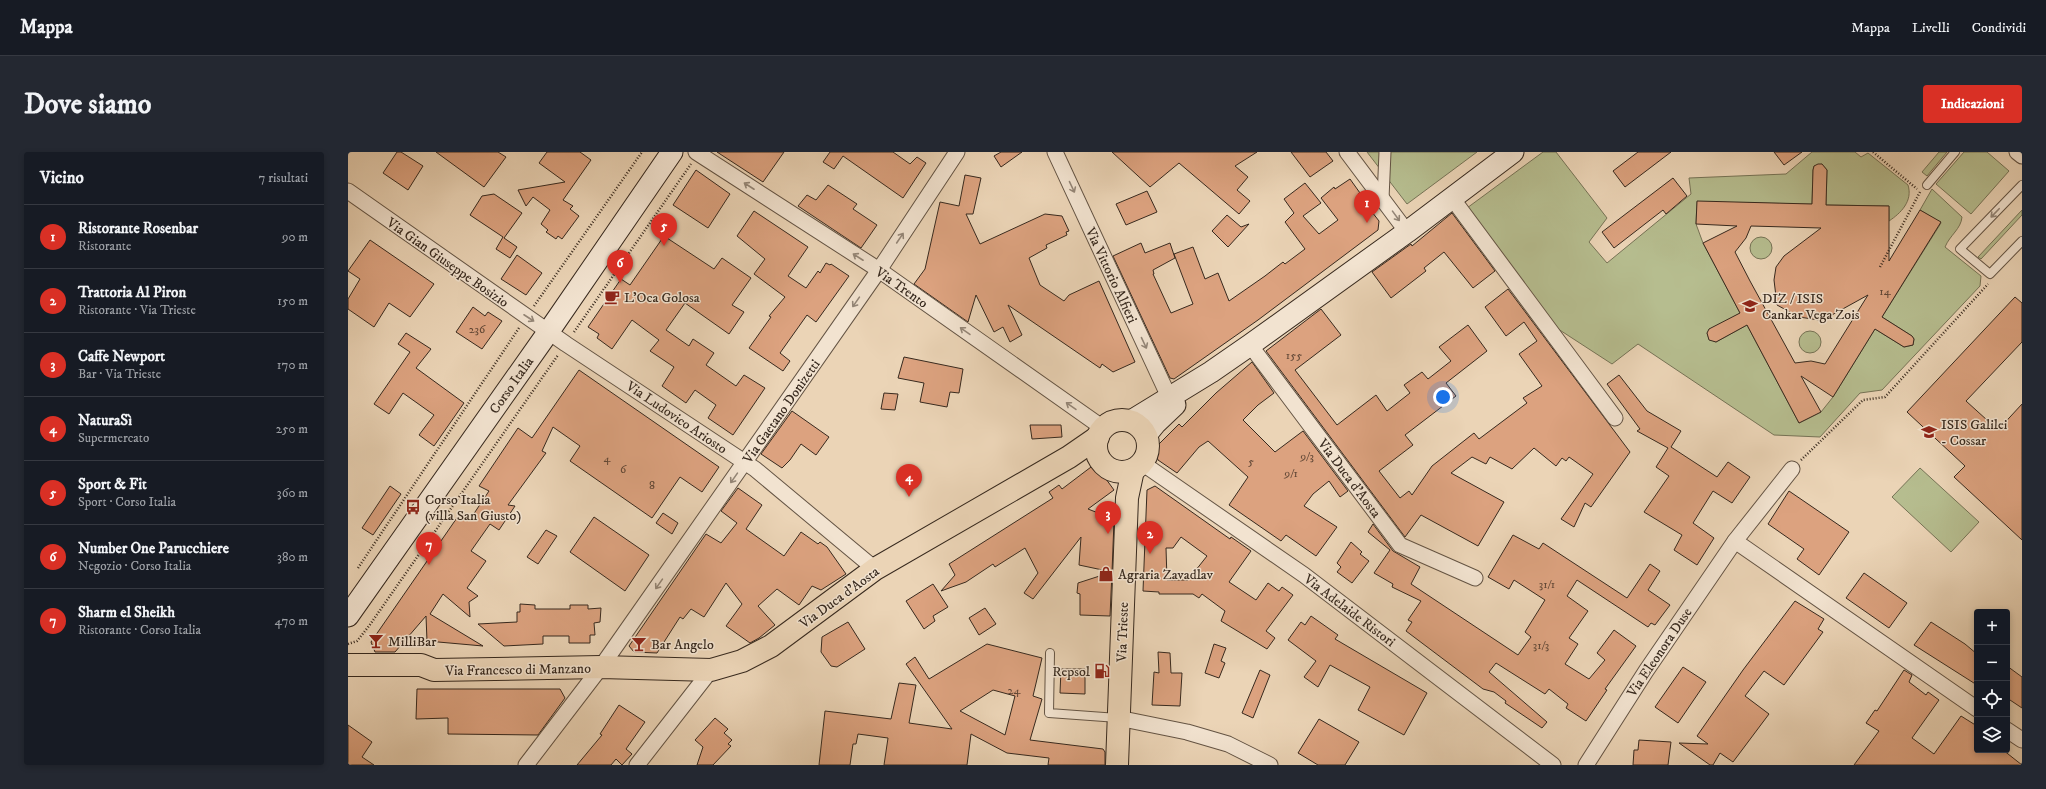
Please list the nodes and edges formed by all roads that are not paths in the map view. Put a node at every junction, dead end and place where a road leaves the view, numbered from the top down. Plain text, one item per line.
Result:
1 (672, 152) edge
2 (696, 152) edge
3 (957, 152) edge
4 (1055, 152) edge
5 (1346, 152) edge
6 (1385, 152) edge
7 (1955, 152) edge
8 (2017, 152) edge
9 (1501, 155) edge
10 (2022, 156) edge
11 (1927, 185) road end
12 (2022, 185) edge
13 (348, 191) edge
14 (1452, 198) junction
15 (1383, 199) junction
16 (1407, 232) junction
17 (2022, 241) edge
18 (878, 270) junction
19 (549, 331) junction
20 (1250, 345) junction
21 (1211, 372) junction
22 (1169, 397) junction
23 (1615, 418) dead end
24 (1139, 428) junction
25 (1099, 440) junction
26 (745, 462) junction
27 (1131, 468) junction
28 (1792, 469) road end
29 (1735, 540) junction
30 (875, 569) junction
31 (1475, 578) dead end
32 (348, 616) edge
33 (1050, 652) dead end
34 (348, 665) edge
35 (601, 667) junction
36 (434, 670) junction
37 (711, 670) junction
38 (348, 679) edge
39 (1974, 707) edge
40 (1118, 718) junction
41 (2010, 732) edge
42 (2022, 740) edge
43 (526, 765) edge
44 (637, 765) edge
45 (1117, 765) edge
46 (1270, 765) edge
47 (1553, 765) edge
48 (1586, 765) edge

1 - 19 main road, Corso Italia
18 -> 2 street, Via Trento
18 -> 3 street, Via Gaetano Donizetti
4 -> 22 street, Via Vittorio Alfieri
5 - 15 street
6 - 15 street
7 - 11 lane
8 - 10 street
9 - 14 main road, Via Duca d'Aosta
12 -> 17 lane
13 -> 19 street, Via Gian Giuseppe Bosizio
14 - 16 main road, Via Duca d'Aosta
14 - 23 street
15 -> 16 street
16 - 20 main road, Via Duca d'Aosta
25 -> 18 street, Via Trento
18 -> 26 street, Via Gaetano Donizetti
19 - 26 street, Via Ludovico Ariosto
19 - 32 main road, Corso Italia
20 - 21 main road, Via Duca d'Aosta
20 - 31 street, Via Duca d'Aosta
21 - 22 main road, Via Duca d'Aosta
21 - 24 main road, Via Duca d'Aosta
22 - 24 main road, Via Duca d'Aosta
24 - 25 main road, Via Duca d'Aosta
24 - 27 main road
25 - 27 main road
25 - 30 main road, Via Duca d'Aosta
26 - 30 street, Via Ludovico Ariosto
26 -> 35 street, Via Gaetano Donizetti
27 - 40 main road, Via Trieste
27 - 47 street, Via Adelaide Ristori
28 - 29 street, Via Eleonora Duse
29 - 39 street
29 - 48 street, Via Eleonora Duse
30 - 37 main road, Via Duca d'Aosta
33 - 40 lane
34 - 36 main road
35 - 36 main road, Via Francesco di Manzano
35 - 37 main road, Via Francesco di Manzano
35 - 43 street, Via Francesco di Manzano
36 - 38 main road
37 - 44 street
40 - 45 main road, Via Trieste
40 - 46 street
41 - 42 street

